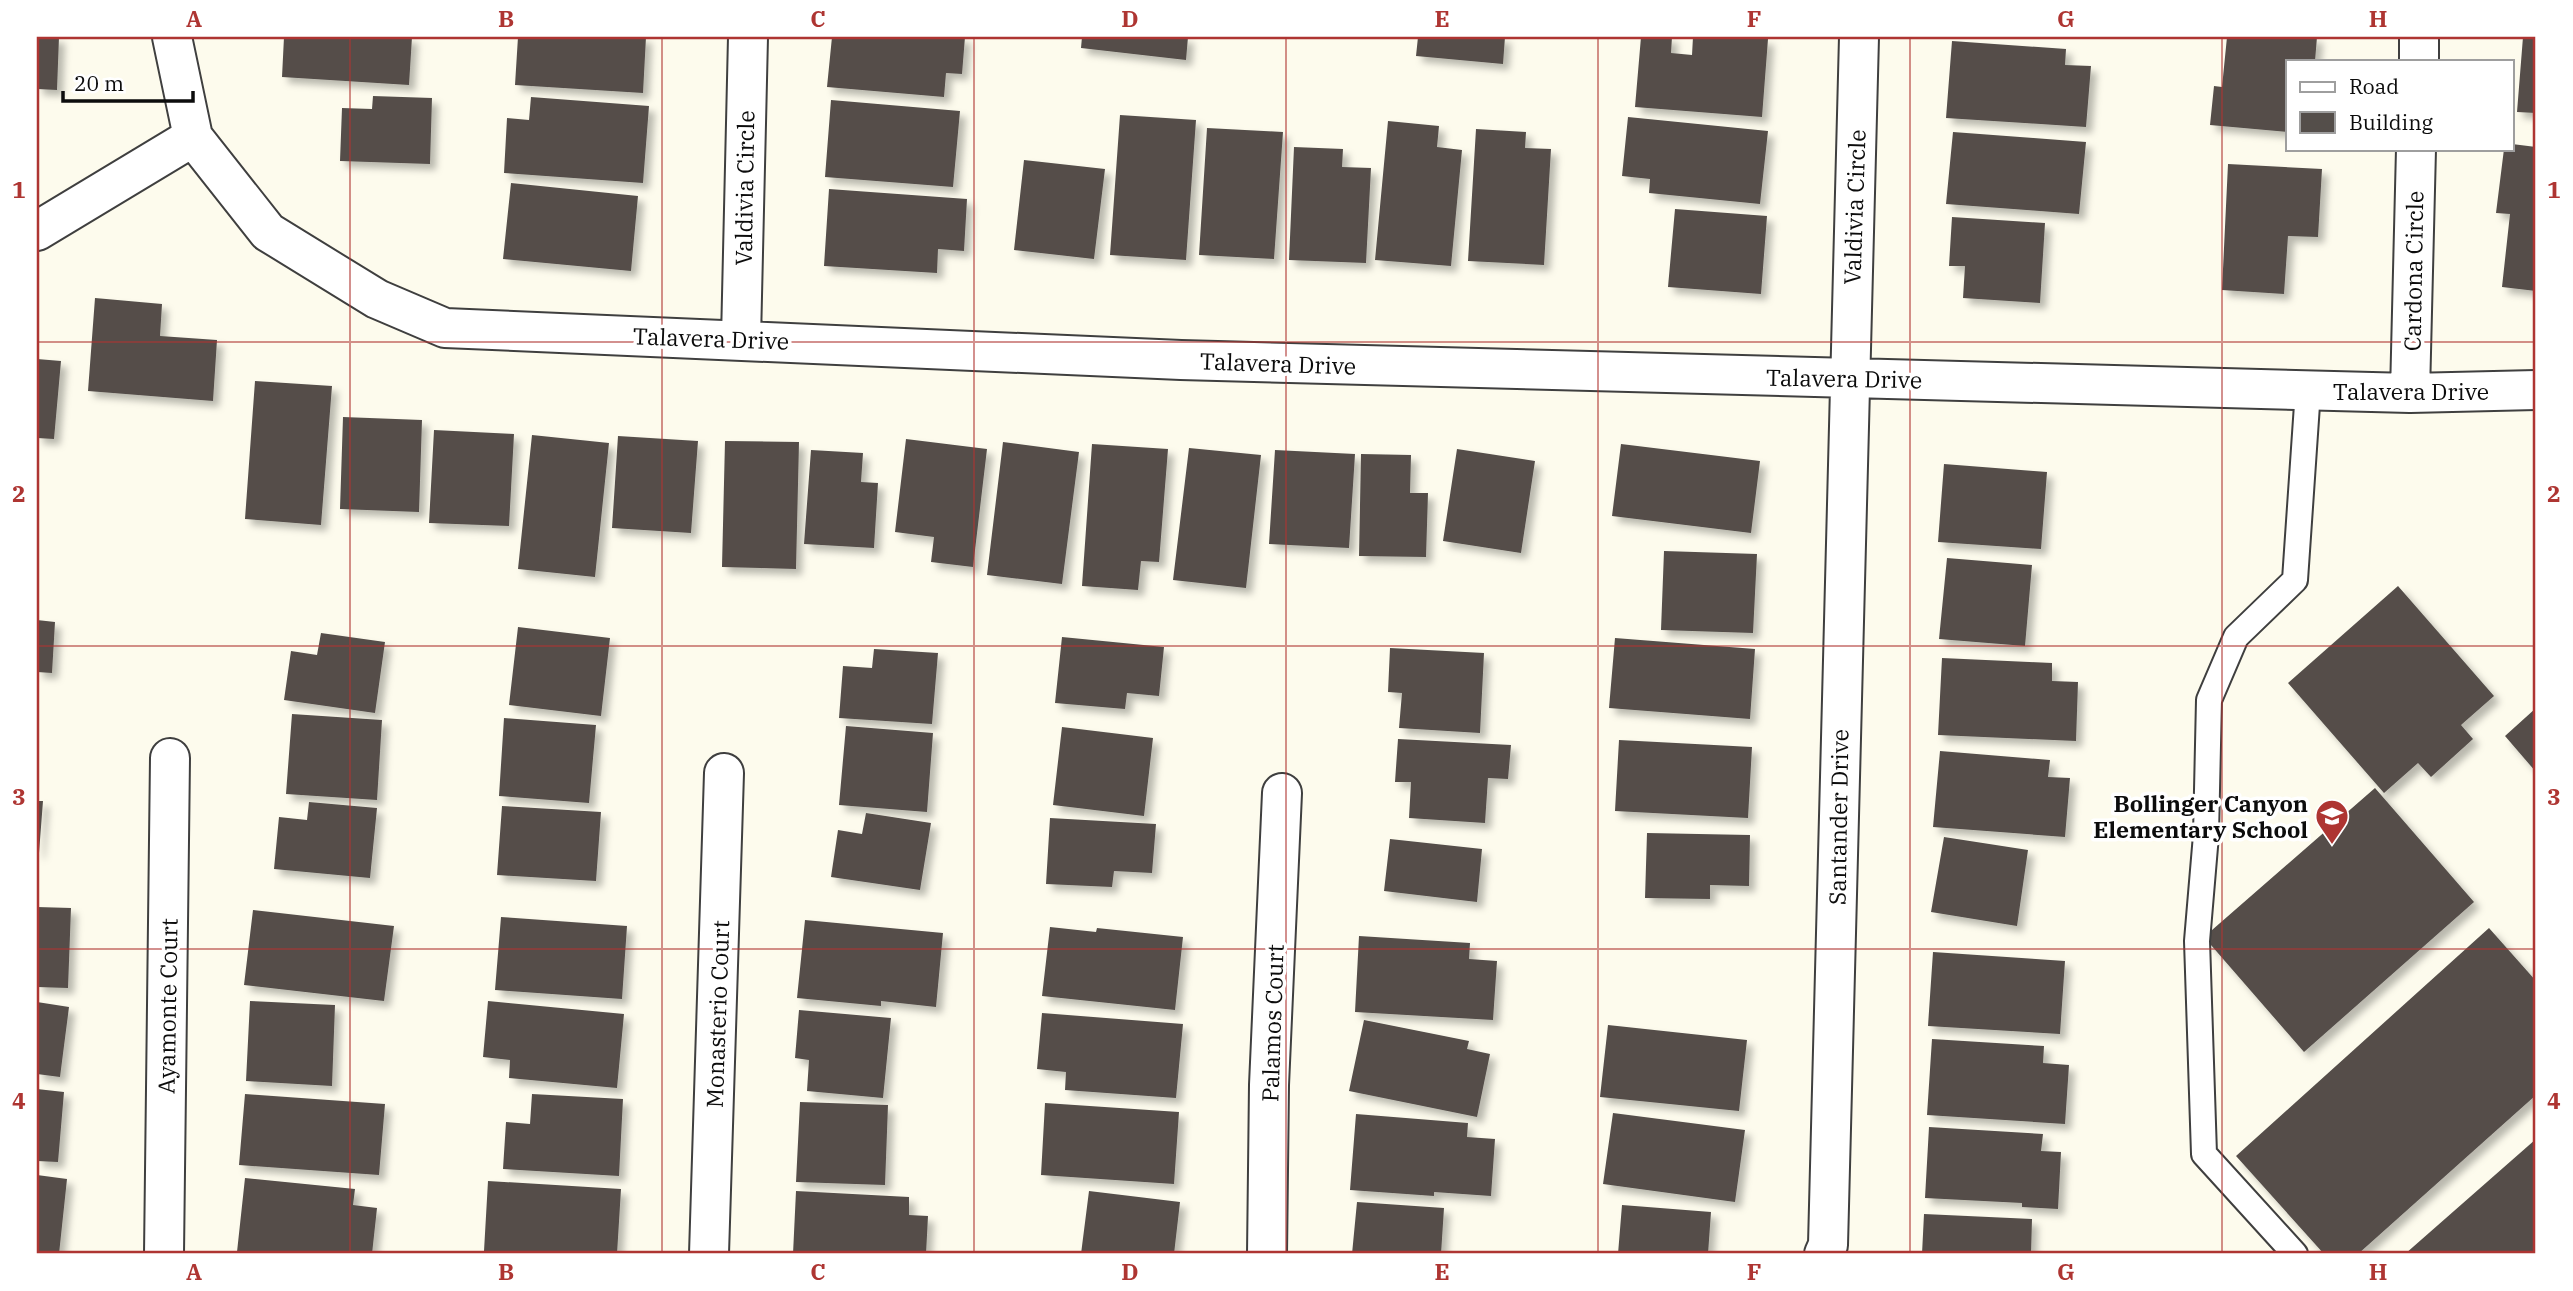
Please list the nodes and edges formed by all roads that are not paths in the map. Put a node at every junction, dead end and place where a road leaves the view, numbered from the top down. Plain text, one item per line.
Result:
1 (172, 37) edge
2 (748, 37) edge
3 (1859, 37) edge
4 (2419, 37) edge
5 (2418, 60) edge
6 (193, 137) junction
7 (2416, 150) edge
8 (37, 231) edge
9 (740, 339) junction
10 (1848, 378) junction
11 (2308, 390) junction
12 (2536, 390) edge
13 (2410, 393) junction
14 (170, 758) dead end
15 (724, 773) dead end
16 (1282, 793) dead end
17 (164, 1254) edge
18 (709, 1254) edge
19 (1267, 1254) edge
20 (1824, 1254) edge
21 (2295, 1254) edge

1 - 6 street, Talavera Drive
2 - 9 street, Valdivia Circle
3 - 10 street, Valdivia Circle
4 - 5 street
6 - 8 street
6 - 9 street, Talavera Drive
7 - 13 street, Cardona Circle
9 - 10 street, Talavera Drive
10 - 11 street, Talavera Drive
10 - 20 street, Santander Drive
11 - 13 street, Talavera Drive
11 - 21 lane
12 - 13 street, Talavera Drive
14 - 17 street, Ayamonte Court
15 - 18 street, Monasterio Court
16 - 19 street, Palamos Court

